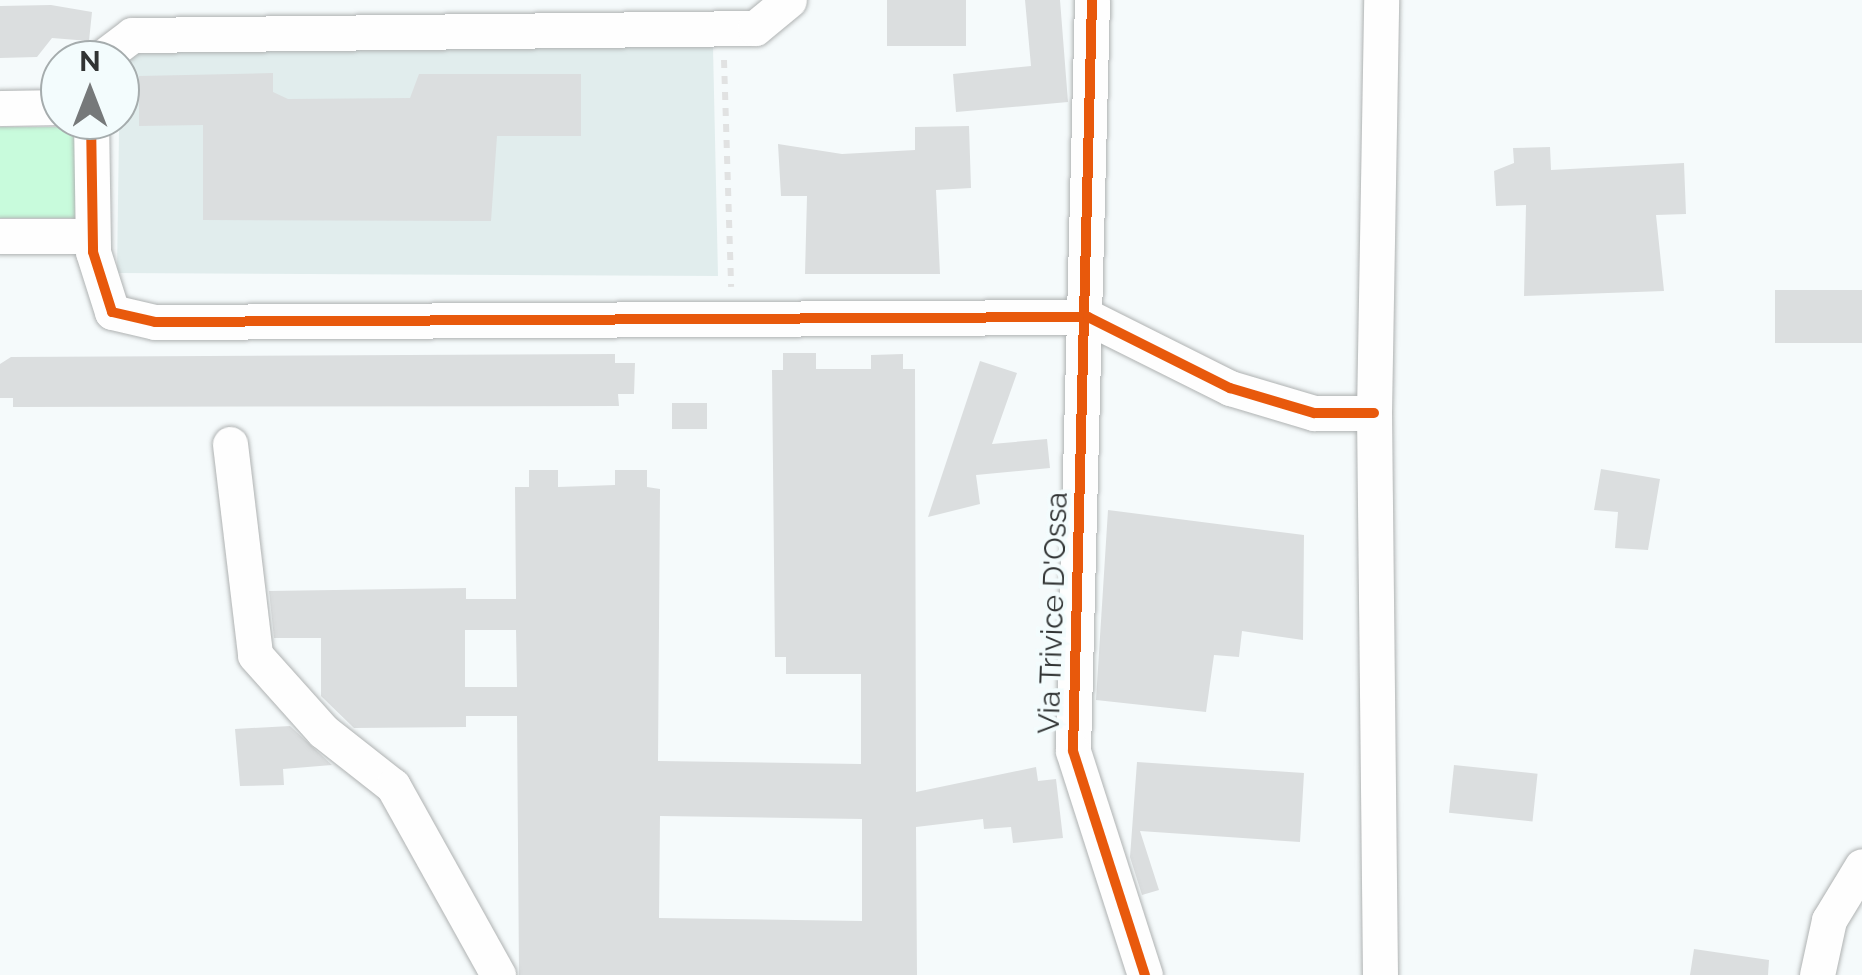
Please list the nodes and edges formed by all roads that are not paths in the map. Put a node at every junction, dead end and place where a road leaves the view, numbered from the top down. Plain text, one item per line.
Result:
1 (790, 0) edge
2 (1092, 0) edge
3 (1382, 0) edge
4 (126, 40) edge
5 (40, 107) edge
6 (0, 108) edge
7 (91, 140) edge
8 (0, 236) edge
9 (92, 236) junction
10 (1088, 318) junction
11 (1374, 413) junction
12 (230, 444) dead end
13 (1862, 866) edge
14 (498, 975) edge
15 (1145, 975) edge
16 (1380, 975) edge
17 (1817, 975) edge

1 - 4 street
2 - 10 street, Via Trivice D'Ossa
3 - 11 street
5 - 6 street
7 - 9 street
8 - 9 street
9 - 10 street
10 - 11 street
10 - 15 street, Via Trivice D'Ossa
11 - 16 street
12 - 14 street
13 - 17 street

